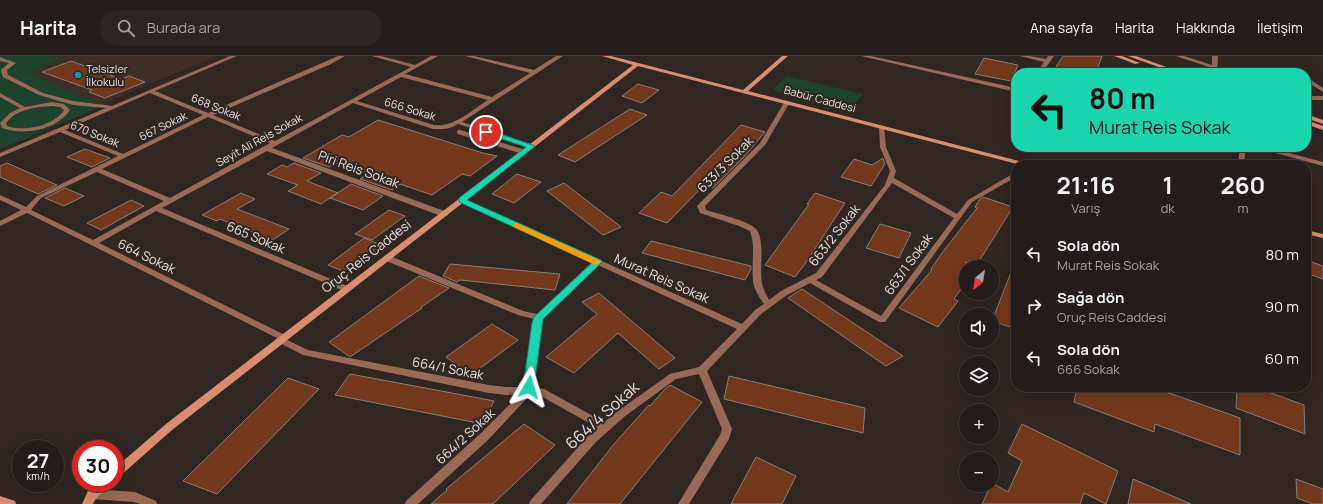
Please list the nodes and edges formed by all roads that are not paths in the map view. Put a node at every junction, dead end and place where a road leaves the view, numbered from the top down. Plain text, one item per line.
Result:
1 (234, 56) edge
2 (342, 56) edge
3 (375, 56) edge
4 (435, 56) edge
5 (468, 56) edge
6 (560, 56) edge
7 (605, 56) edge
8 (785, 56) edge
9 (864, 56) edge
10 (1023, 56) edge
11 (1117, 56) edge
12 (1131, 56) edge
13 (1179, 56) edge
14 (1215, 56) edge
15 (0, 59) edge
16 (1049, 59) edge
17 (637, 64) junction
18 (416, 66) junction
19 (1043, 68) edge
20 (1151, 68) edge
21 (1166, 68) edge
22 (1209, 68) edge
23 (1214, 68) edge
24 (1, 69) edge
25 (534, 72) junction
26 (401, 75) junction
27 (1311, 82) edge
28 (1011, 89) edge
29 (1323, 90) edge
30 (149, 91) junction
31 (745, 91) junction
32 (0, 95) edge
33 (1311, 98) edge
34 (1323, 98) edge
35 (493, 99) junction
36 (352, 101) junction
37 (787, 102) junction
38 (76, 104) junction
39 (112, 107) junction
40 (25, 109) junction
41 (66, 111) junction
42 (208, 115) junction
43 (1311, 118) edge
44 (456, 122) junction
45 (1323, 122) edge
46 (1311, 124) edge
47 (881, 126) junction
48 (1323, 128) edge
49 (23, 130) junction
50 (60, 130) junction
51 (459, 132) dead end
52 (0, 133) edge
53 (275, 142) junction
54 (532, 146) junction
55 (266, 148) junction
56 (524, 152) junction
57 (1278, 152) edge
58 (0, 155) edge
59 (123, 156) junction
60 (1011, 160) edge
61 (1308, 160) edge
62 (1311, 161) edge
63 (1323, 164) edge
64 (96, 169) junction
65 (1011, 177) edge
66 (891, 179) junction
67 (0, 197) edge
68 (462, 200) junction
69 (170, 201) junction
70 (156, 208) junction
71 (27, 210) junction
72 (444, 214) junction
73 (957, 217) junction
74 (0, 224) edge
75 (1311, 233) edge
76 (1323, 236) edge
77 (93, 243) junction
78 (387, 258) junction
79 (598, 262) junction
80 (812, 280) junction
81 (347, 289) junction
82 (768, 304) junction
83 (539, 317) junction
84 (743, 328) junction
85 (282, 339) junction
86 (702, 370) junction
87 (527, 390) junction
88 (606, 428) junction
89 (124, 466) edge
90 (89, 499) edge
91 (0, 501) edge
92 (11, 504) edge
93 (152, 504) edge
94 (410, 504) edge
95 (534, 504) edge
96 (682, 504) edge

1 - 30 street
2 - 42 street, 667 Sokak
3 - 18 street
4 - 18 street, Seyit Ali Reis Sokak
5 - 25 street
6 - 25 street, 666 Sokak
7 - 17 street, Babür Caddesi
8 - 31 street
9 - 28 street
10 - 16 street
11 - 20 street
12 - 21 street
13 - 22 street
14 - 23 street
15 - 24 street
16 - 19 street
17 - 31 street, Babür Caddesi
17 - 54 street, Oruç Reis Caddesi
18 - 26 street, Seyit Ali Reis Sokak
24 - 38 street
25 - 35 street, 666 Sokak
26 - 35 street
26 - 36 street, Seyit Ali Reis Sokak
27 - 29 street
30 - 39 street
30 - 42 street, 668 Sokak
31 - 37 street, Babür Caddesi
32 - 40 street
33 - 34 street
35 - 44 street, 666 Sokak
36 - 44 street, 666 Sokak
36 - 53 street, Seyit Ali Reis Sokak
37 - 47 street, Babür Caddesi
37 - 82 street, 633/3 Sokak
38 - 39 street
38 - 41 street
39 - 50 street
40 - 41 street
40 - 49 street
41 - 49 street
42 - 53 street, 668 Sokak
42 - 59 street, 667 Sokak
43 - 45 street
44 - 54 street
46 - 48 street
47 - 60 street, Babür Caddesi
47 - 66 street
49 - 52 street
50 - 58 street
50 - 59 street, 670 Sokak
51 - 56 lane
53 - 55 street, Seyit Ali Reis Sokak
54 - 56 street, Oruç Reis Caddesi
55 - 69 street, Seyit Ali Reis Sokak
55 - 72 street, Piri Reis Sokak
56 - 68 street, Oruç Reis Caddesi
57 - 61 street
59 - 64 street, 667 Sokak
62 - 63 street
64 - 69 street
64 - 71 street, 667 Sokak
65 - 73 street, 663/1 Sokak
66 - 73 street
66 - 80 street, 663/2 Sokak
67 - 71 street, 664 Sokak
68 - 72 street, Oruç Reis Caddesi
68 - 79 street, Murat Reis Sokak
69 - 70 street, Seyit Ali Reis Sokak
70 - 77 street, Seyit Ali Reis Sokak
70 - 81 street, 665 Sokak
71 - 74 street, 667 Sokak
71 - 77 street, 664 Sokak
72 - 78 street, Oruç Reis Caddesi
73 - 80 street, 663/1 Sokak
75 - 76 street
77 - 85 street, 664 Sokak
78 - 81 street, Oruç Reis Caddesi
78 - 83 street
79 - 83 street
79 - 84 street, Murat Reis Sokak
80 - 82 street, 663/2 Sokak
81 - 85 street, Oruç Reis Caddesi
82 - 84 street, 663/2 Sokak
83 - 87 street, 664/2 Sokak
84 - 86 street, 663/2 Sokak
85 - 87 street, 664/1 Sokak
85 - 89 street, Oruç Reis Caddesi
86 - 88 street, 664/4 Sokak
86 - 96 street
87 - 88 street, 664/1 Sokak
87 - 94 street, 664/2 Sokak
88 - 95 street, 664/4 Sokak
90 - 93 street
91 - 92 street

